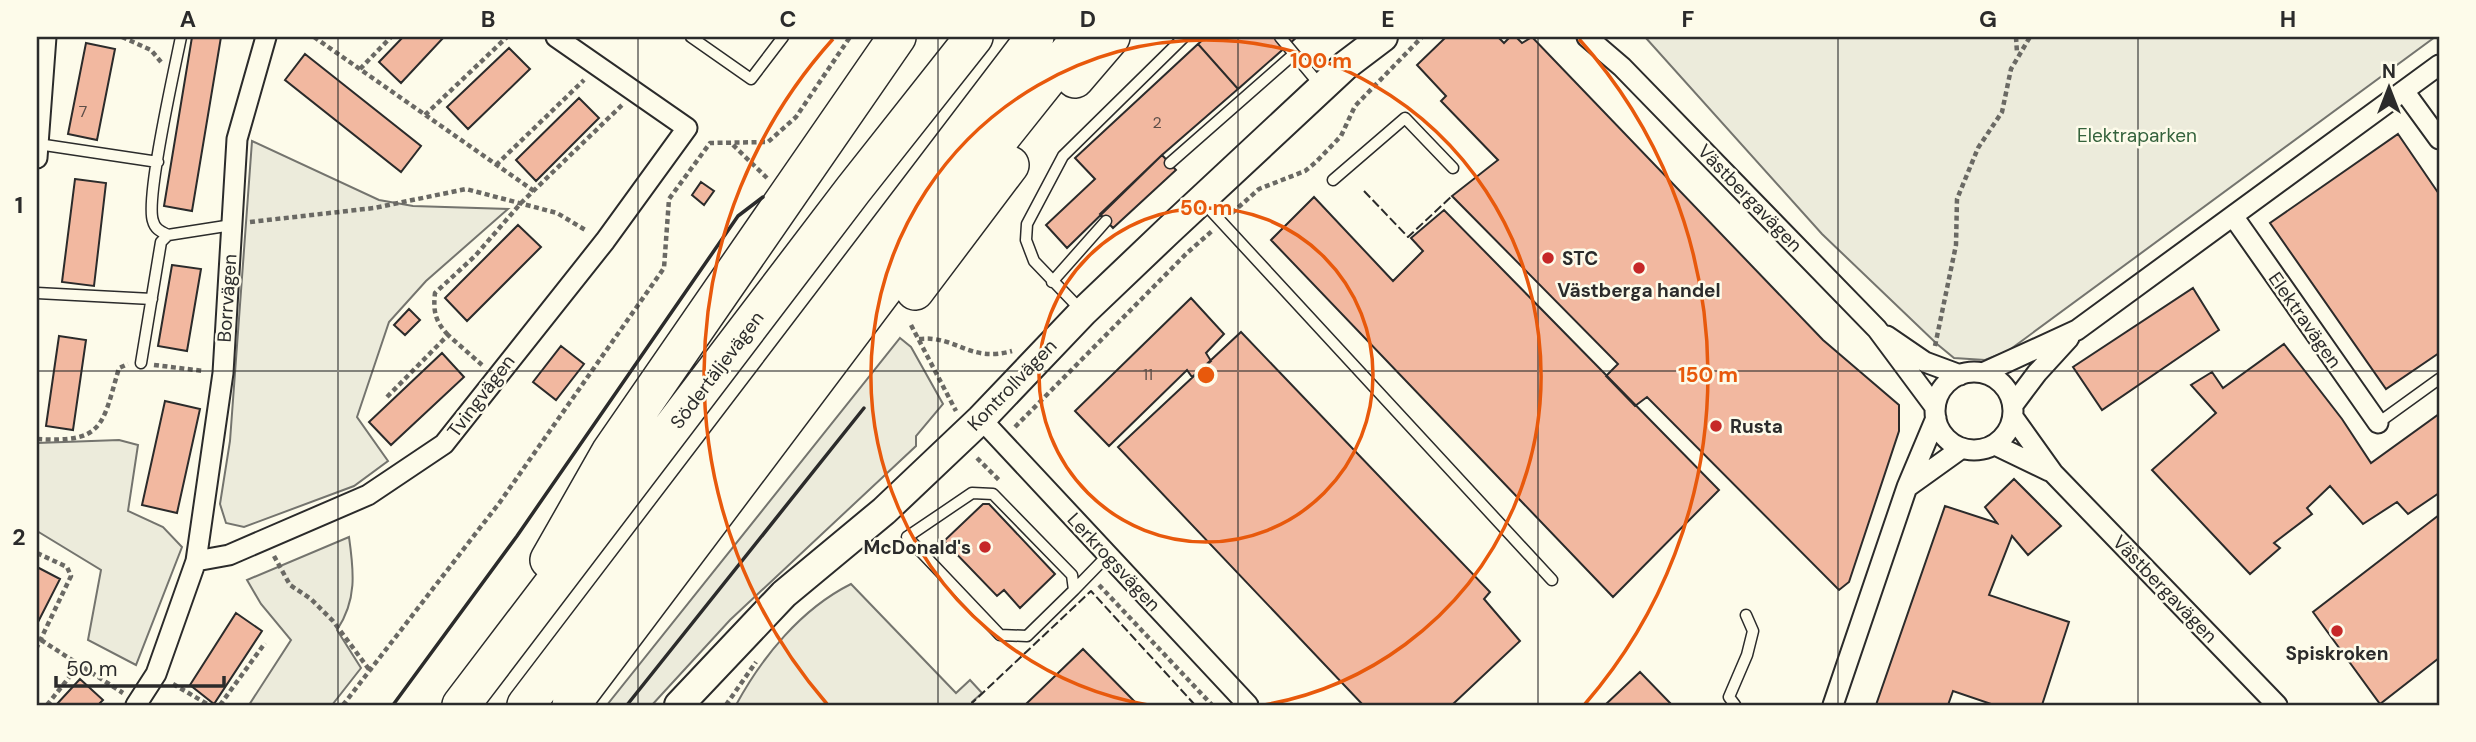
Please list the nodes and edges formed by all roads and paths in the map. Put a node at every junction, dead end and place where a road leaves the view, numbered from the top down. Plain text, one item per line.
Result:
1 (46, 37) edge
2 (122, 37) edge
3 (181, 37) edge
4 (266, 37) edge
5 (314, 37) edge
6 (391, 37) edge
7 (508, 37) edge
8 (556, 37) edge
9 (691, 37) edge
10 (783, 37) edge
11 (850, 37) edge
12 (897, 37) edge
13 (948, 37) edge
14 (974, 37) edge
15 (1035, 37) edge
16 (1081, 37) edge
17 (1111, 37) edge
18 (1184, 37) edge
19 (1280, 37) edge
20 (1371, 37) edge
21 (1383, 37) edge
22 (1422, 37) edge
23 (1587, 37) edge
24 (1602, 37) edge
25 (2016, 37) edge
26 (2030, 37) edge
27 (1294, 54) junction
28 (2018, 55) junction
29 (1346, 65) junction
30 (2439, 65) edge
31 (598, 66) junction
32 (1622, 67) junction
33 (360, 69) junction
34 (173, 76) junction
35 (1322, 88) junction
36 (2404, 91) junction
37 (635, 92) junction
38 (425, 115) junction
39 (2439, 139) edge
40 (38, 145) edge
41 (733, 145) junction
42 (37, 158) edge
43 (158, 162) junction
44 (1170, 163) dead end
45 (496, 165) junction
46 (1453, 168) dead end
47 (1333, 180) dead end
48 (775, 186) dead end
49 (853, 190) junction
50 (534, 191) junction
51 (1201, 200) junction
52 (521, 203) junction
53 (2233, 216) junction
54 (1106, 221) dead end
55 (1222, 223) junction
56 (232, 225) junction
57 (168, 235) junction
58 (605, 241) junction
59 (1052, 282) junction
60 (37, 293) edge
61 (152, 299) junction
62 (1083, 312) junction
63 (911, 325) dead end
64 (1877, 329) junction
65 (2077, 330) junction
66 (448, 335) junction
67 (919, 339) junction
68 (1020, 348) dead end
69 (1934, 354) dead end
70 (141, 363) junction
71 (223, 373) junction
72 (1983, 373) junction
73 (1960, 374) junction
74 (495, 377) junction
75 (2439, 379) edge
76 (387, 397) dead end
77 (2013, 411) junction
78 (1936, 413) junction
79 (981, 419) junction
80 (946, 420) dead end
81 (2378, 423) joint
82 (37, 439) edge
83 (1001, 442) junction
84 (1995, 445) junction
85 (1962, 448) junction
86 (968, 465) dead end
87 (2053, 473) junction
88 (1908, 487) junction
89 (265, 540) junction
90 (37, 553) edge
91 (1108, 555) junction
92 (196, 561) junction
93 (1552, 580) dead end
94 (1074, 590) junction
95 (1746, 615) dead end
96 (41, 640) junction
97 (265, 643) dead end
98 (37, 647) edge
99 (604, 662) junction
100 (79, 665) junction
101 (371, 672) junction
102 (156, 674) junction
103 (469, 695) edge
104 (137, 704) edge
105 (47, 705) edge
106 (209, 705) edge
107 (220, 705) edge
108 (343, 705) edge
109 (526, 705) edge
110 (571, 705) edge
111 (679, 705) edge
112 (1248, 705) edge
113 (1735, 705) edge
114 (1833, 705) edge
115 (2277, 705) edge

1 - 40 street
2 - 34 path
3 - 34 lane
4 - 56 street, Borrvägen
5 - 33 path
6 - 33 path
7 - 38 path
8 - 31 street
9 - 10 lane
11 - 41 path
12 - 103 highway
13 - 49 highway
14 - 49 highway, Södertäljevägen
15 - 109 highway
16 - 99 highway
17 - 99 highway
18 - 59 lane
19 - 27 lane
20 - 29 street, Kontrollvägen
21 - 29 street, Kontrollvägen
22 - 55 path
23 - 32 street, Västbergavägen
24 - 32 street, Västbergavägen
25 - 28 path
26 - 28 path
27 - 35 lane
27 - 44 lane
28 - 69 path
29 - 35 street, Kontrollvägen
30 - 36 street
31 - 37 street
31 - 45 path
32 - 64 street, Västbergavägen
33 - 38 path
34 - 43 lane
35 - 51 street, Kontrollvägen
36 - 39 street
36 - 53 street
37 - 50 path
37 - 58 street, Tvingvägen
38 - 45 path
40 - 42 street
40 - 43 lane
41 - 48 path
41 - 101 path
43 - 57 lane
45 - 50 path
46 - 47 lane
49 - 103 highway, Södertäljevägen
50 - 52 path
51 - 55 lane
51 - 62 street, Kontrollvägen
52 - 56 path
52 - 58 path
52 - 66 path
53 - 65 street
53 - 81 street, Elektravägen
54 - 59 lane
55 - 83 path
55 - 93 lane
56 - 57 lane
56 - 71 street, Borrvägen
57 - 61 lane
58 - 74 street, Tvingvägen
59 - 62 lane
60 - 61 lane
61 - 70 lane
62 - 79 street, Kontrollvägen
63 - 67 path
64 - 73 street, Västbergavägen
64 - 78 street, Västbergavägen
65 - 72 street
65 - 77 street
66 - 74 path
66 - 76 path
67 - 68 path
67 - 80 path
70 - 71 path
70 - 82 path
71 - 92 street, Borrvägen
72 - 73 street
72 - 77 street
73 - 78 street
74 - 89 street, Tvingvägen
75 - 81 lane
77 - 84 street
77 - 87 street, Västbergavägen
78 - 85 street
78 - 88 street
79 - 83 street, Lerkrogsvägen
79 - 111 street, Kontrollvägen
83 - 86 path
83 - 91 street, Lerkrogsvägen
84 - 85 street
84 - 87 street, Västbergavägen
85 - 88 street
87 - 115 street, Västbergavägen
88 - 114 street
89 - 92 street, Tvingvägen
89 - 101 path
90 - 96 path
91 - 94 lane
91 - 112 street, Lerkrogsvägen
92 - 102 street, Borrvägen
94 - 94 lane
95 - 113 lane
96 - 98 path
96 - 100 path
97 - 107 path
99 - 110 highway
100 - 104 path
100 - 105 path
101 - 108 path
102 - 104 street, Borrvägen
102 - 106 path

